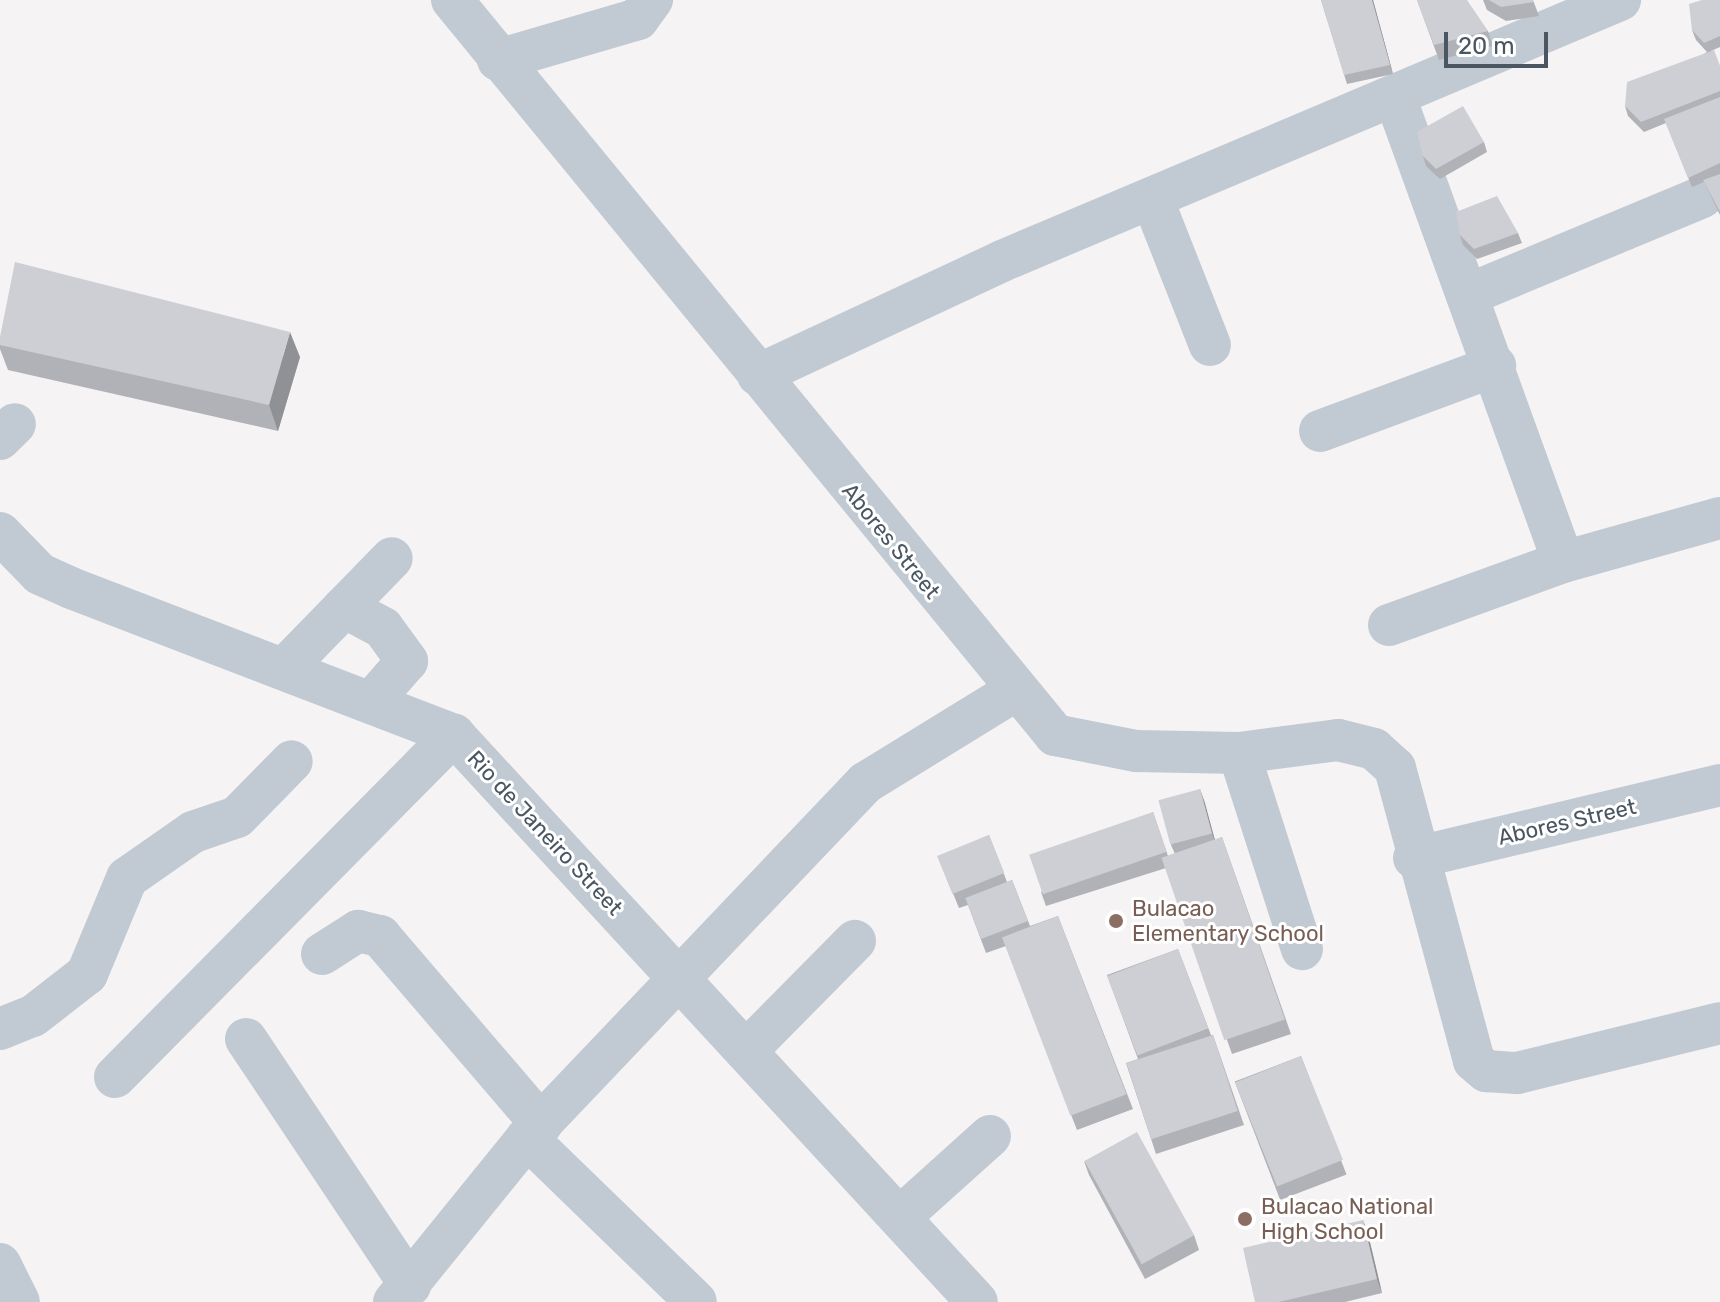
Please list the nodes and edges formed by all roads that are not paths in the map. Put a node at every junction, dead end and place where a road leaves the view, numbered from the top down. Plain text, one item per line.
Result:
1 (452, 0) edge
2 (652, 0) edge
3 (1620, 0) edge
4 (498, 60) junction
5 (1395, 97) junction
6 (1702, 197) edge
7 (1152, 198) junction
8 (1467, 295) junction
9 (1210, 345) dead end
10 (1495, 366) junction
11 (758, 375) junction
12 (1320, 431) dead end
13 (1720, 518) edge
14 (0, 533) edge
15 (392, 558) dead end
16 (1563, 562) junction
17 (344, 607) junction
18 (1389, 625) dead end
19 (285, 668) junction
20 (1013, 692) junction
21 (373, 700) junction
22 (454, 735) junction
23 (1239, 753) junction
24 (292, 761) dead end
25 (1720, 785) edge
26 (1414, 858) junction
27 (855, 941) dead end
28 (1302, 949) dead end
29 (322, 954) dead end
30 (681, 981) junction
31 (1720, 1023) edge
32 (0, 1029) edge
33 (246, 1039) dead end
34 (746, 1051) junction
35 (115, 1077) dead end
36 (534, 1131) junction
37 (990, 1136) dead end
38 (900, 1217) junction
39 (0, 1264) edge
40 (402, 1294) edge
41 (19, 1302) edge
42 (696, 1302) edge
43 (977, 1302) edge

1 - 4 street, Abores Street
2 - 4 street
3 - 5 street
4 - 11 street, Abores Street
5 - 7 street
5 - 8 street
6 - 8 street
7 - 9 street
7 - 11 street
8 - 10 street
10 - 12 street
10 - 16 street
11 - 20 street, Abores Street
13 - 16 street
14 - 19 street, Rio de Janeiro Street
15 - 17 street
16 - 18 street
17 - 19 street
17 - 21 street
19 - 21 street, Rio de Janeiro Street
20 - 23 street, Abores Street
20 - 30 street
21 - 22 street, Rio de Janeiro Street
22 - 30 street, Rio de Janeiro Street
22 - 35 street
23 - 26 street, Abores Street
23 - 28 street
24 - 32 street
25 - 26 street, Abores Street
26 - 31 street, Abores Street
27 - 34 street
29 - 36 street
30 - 34 street, Rio de Janeiro Street
30 - 36 street
33 - 40 street
34 - 38 street, Rio de Janeiro Street
36 - 40 street
36 - 42 street
37 - 38 street
38 - 43 street, Rio de Janeiro Street
39 - 41 street

